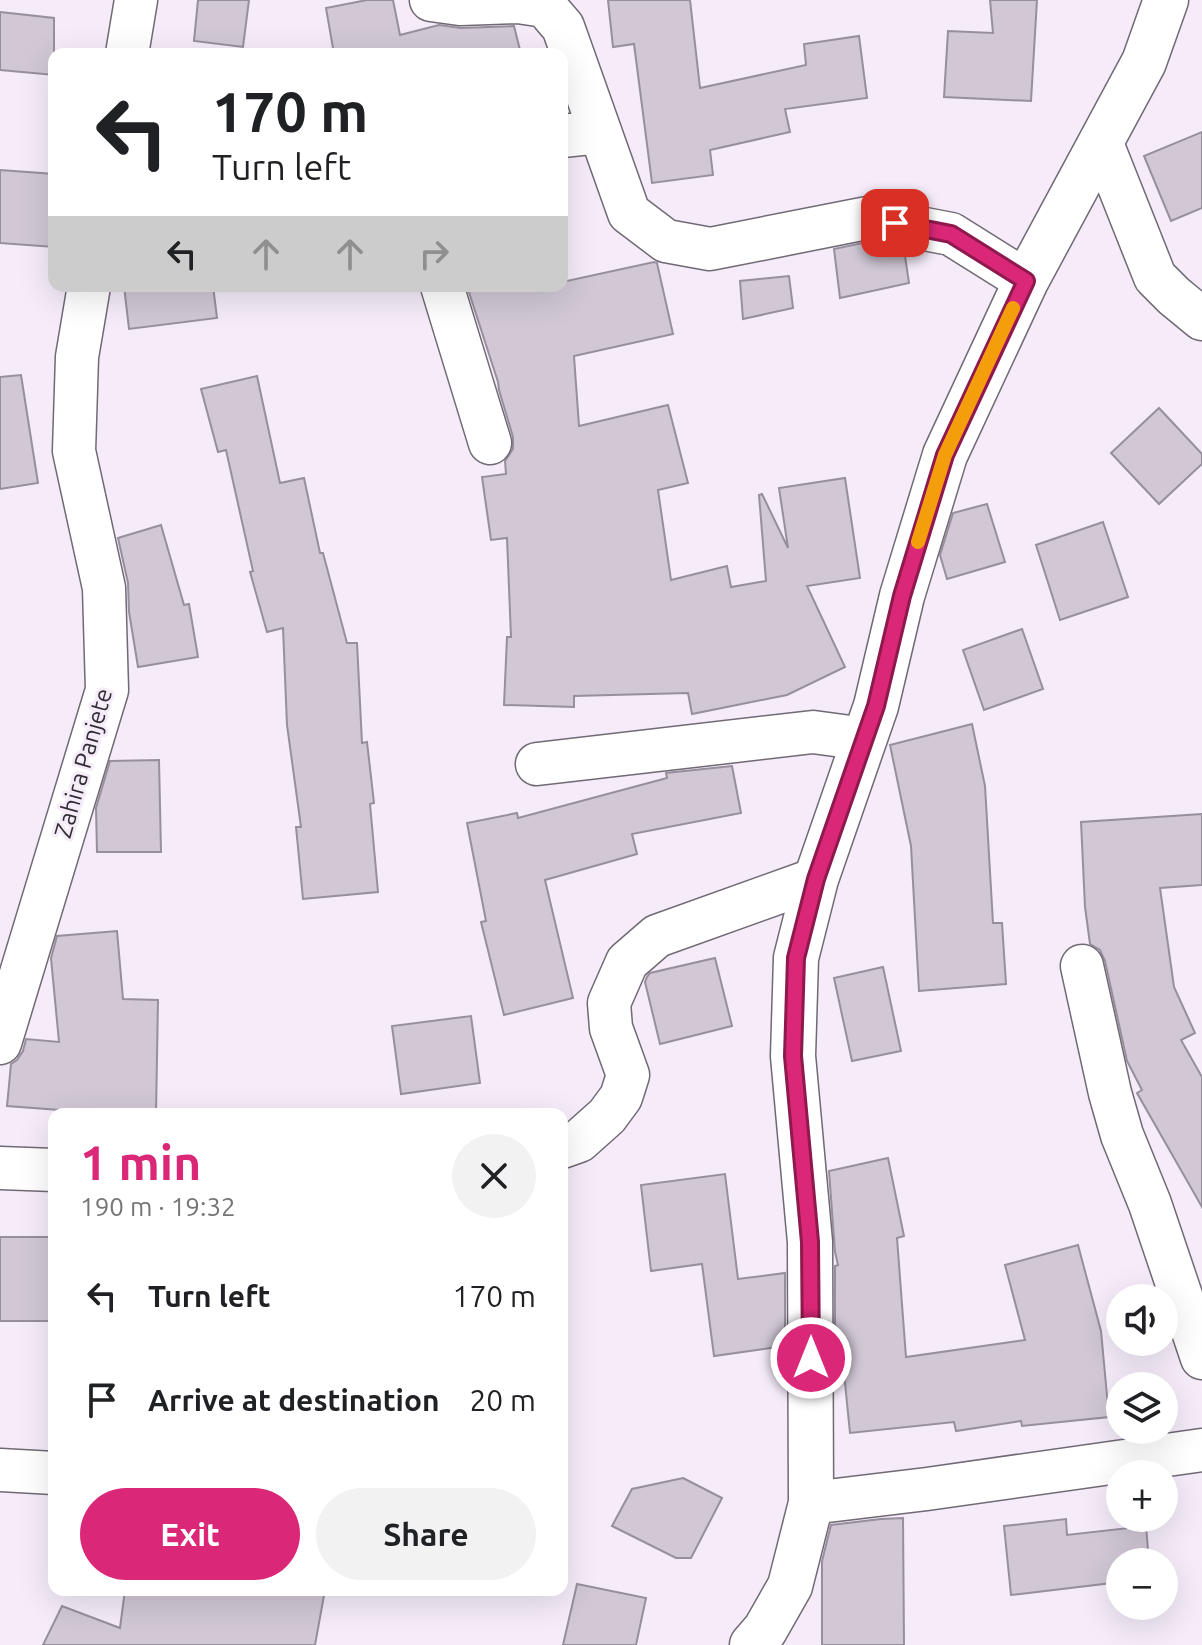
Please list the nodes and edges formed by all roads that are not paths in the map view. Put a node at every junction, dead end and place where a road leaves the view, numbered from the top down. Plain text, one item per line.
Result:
1 (136, 0) edge
2 (431, 0) edge
3 (1166, 0) edge
4 (548, 3) edge
5 (128, 48) edge
6 (567, 48) edge
7 (568, 57) edge
8 (581, 134) edge
9 (1101, 141) junction
10 (1026, 281) junction
11 (88, 292) edge
12 (444, 292) edge
13 (1202, 319) edge
14 (490, 443) dead end
15 (865, 739) junction
16 (537, 764) dead end
17 (816, 879) junction
18 (1082, 966) dead end
19 (0, 1043) edge
20 (568, 1145) edge
21 (0, 1168) edge
22 (48, 1170) edge
23 (1202, 1358) edge
24 (1202, 1450) edge
25 (0, 1470) edge
26 (48, 1473) edge
27 (811, 1503) junction
28 (752, 1645) edge

1 - 5 street
2 - 4 street
3 - 9 street
4 - 6 street
7 - 8 street
8 - 10 street
9 - 10 street
9 - 13 street
10 - 15 street
11 - 19 street, Zahira Panjete
12 - 14 street
15 - 16 street
15 - 17 street
17 - 20 street
17 - 27 street
18 - 23 street
21 - 22 street
24 - 27 street
25 - 26 street
27 - 28 street

